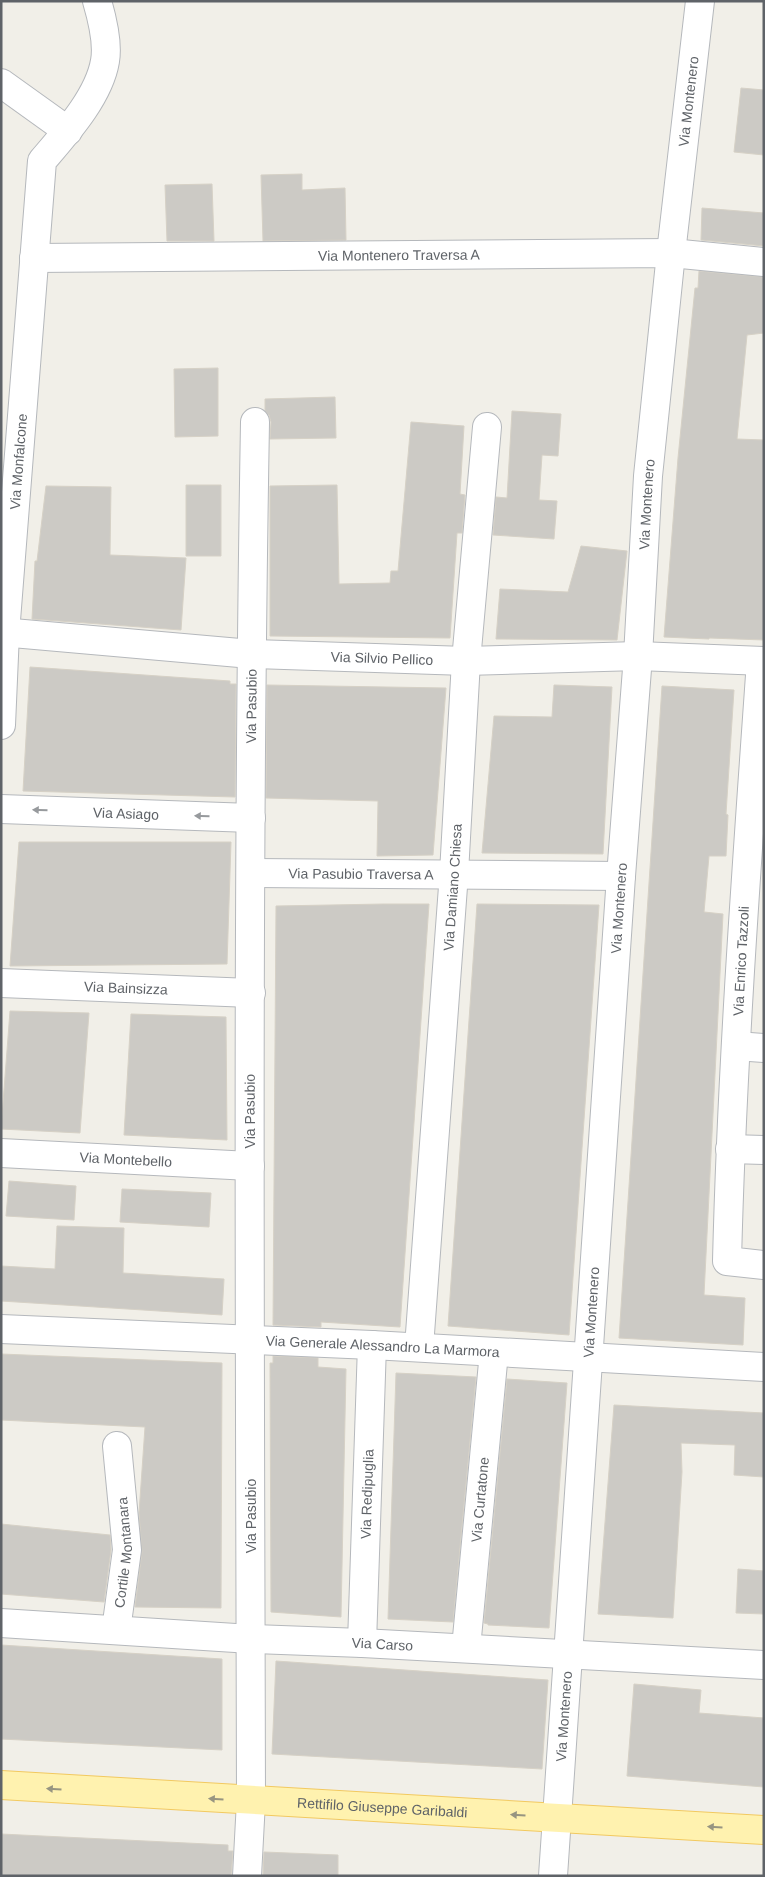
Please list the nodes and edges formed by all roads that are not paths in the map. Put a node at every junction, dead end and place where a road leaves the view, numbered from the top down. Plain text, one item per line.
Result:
1 (97, 1) edge
2 (700, 1) edge
3 (1, 83) edge
4 (68, 131) junction
5 (670, 253) junction
6 (34, 258) junction
7 (764, 262) edge
8 (255, 422) dead end
9 (487, 427) dead end
10 (3, 632) edge
11 (251, 654) junction
12 (638, 656) junction
13 (466, 661) junction
14 (762, 661) edge
15 (1, 725) edge
16 (1, 809) edge
17 (251, 818) junction
18 (251, 873) junction
19 (454, 873) junction
20 (621, 876) junction
21 (754, 895) edge
22 (1, 983) edge
23 (251, 993) junction
24 (736, 1046) junction
25 (764, 1048) edge
26 (730, 1149) junction
27 (764, 1150) edge
28 (1, 1153) edge
29 (250, 1166) junction
30 (764, 1265) edge
31 (1, 1329) edge
32 (250, 1340) junction
33 (372, 1345) junction
34 (419, 1348) junction
35 (494, 1352) junction
36 (588, 1358) junction
37 (764, 1367) edge
38 (117, 1446) dead end
39 (1, 1623) edge
40 (116, 1630) junction
41 (251, 1639) junction
42 (362, 1642) junction
43 (466, 1648) junction
44 (568, 1654) junction
45 (764, 1665) edge
46 (1, 1785) edge
47 (251, 1801) junction
48 (557, 1817) junction
49 (764, 1830) edge
50 (247, 1876) edge
51 (552, 1876) edge

1 - 4 street, Via Monfalcone
2 - 5 street, Via Montenero
3 - 4 street
4 - 6 street, Via Monfalcone
5 - 6 street, Via Montenero Traversa A
5 - 7 street, Via Montenero Traversa A
5 - 12 street, Via Montenero
6 - 10 street, Via Monfalcone
8 - 11 street, Via Pasubio
9 - 13 street, Via Damiano Chiesa
10 - 11 street, Via Silvio Pellico
10 - 15 street, Via Monfalcone
11 - 13 street, Via Silvio Pellico
11 - 17 street, Via Pasubio
12 - 13 street, Via Silvio Pellico
12 - 14 street, Via Silvio Pellico
12 - 20 street, Via Montenero
13 - 19 street, Via Damiano Chiesa
14 - 21 street, Via Enrico Tazzoli
17 -> 16 street, Via Asiago
17 - 18 street, Via Pasubio
18 - 19 street, Via Pasubio Traversa A
18 - 23 street, Via Pasubio
19 - 20 street, Via Pasubio Traversa A
19 - 34 street, Via Damiano Chiesa
20 - 36 street, Via Montenero
21 - 24 street, Via Enrico Tazzoli
22 - 23 street, Via Bainsizza
23 - 29 street, Via Pasubio
24 - 25 street
24 - 26 street, Via Enrico Tazzoli
26 - 27 street
26 - 30 street, Via Enrico Tazzoli
28 - 29 street, Via Montebello
29 - 32 street, Via Pasubio
31 - 32 street, Via Generale Alessandro La Marmora
32 - 33 street, Via Generale Alessandro La Marmora
32 - 41 street, Via Pasubio
33 - 34 street, Via Generale Alessandro La Marmora
33 - 42 street, Via Redipuglia
34 - 35 street, Via Generale Alessandro La Marmora
35 - 36 street, Via Generale Alessandro La Marmora
35 - 43 street, Via Curtatone
36 - 37 street, Via Generale Alessandro La Marmora
36 - 44 street, Via Montenero
38 - 40 street, Cortile Montanara
39 - 40 street, Via Carso
40 - 41 street, Via Carso
41 - 42 street, Via Carso
41 - 47 street, Via Pasubio
42 - 43 street, Via Carso
43 - 44 street, Via Carso
44 - 45 street, Via Carso
44 - 48 street, Via Montenero
47 -> 46 main road, Rettifilo Giuseppe Garibaldi
48 -> 47 main road, Rettifilo Giuseppe Garibaldi
47 - 50 street, Via Pasubio
49 -> 48 main road, Rettifilo Giuseppe Garibaldi
48 - 51 street, Via Montenero

